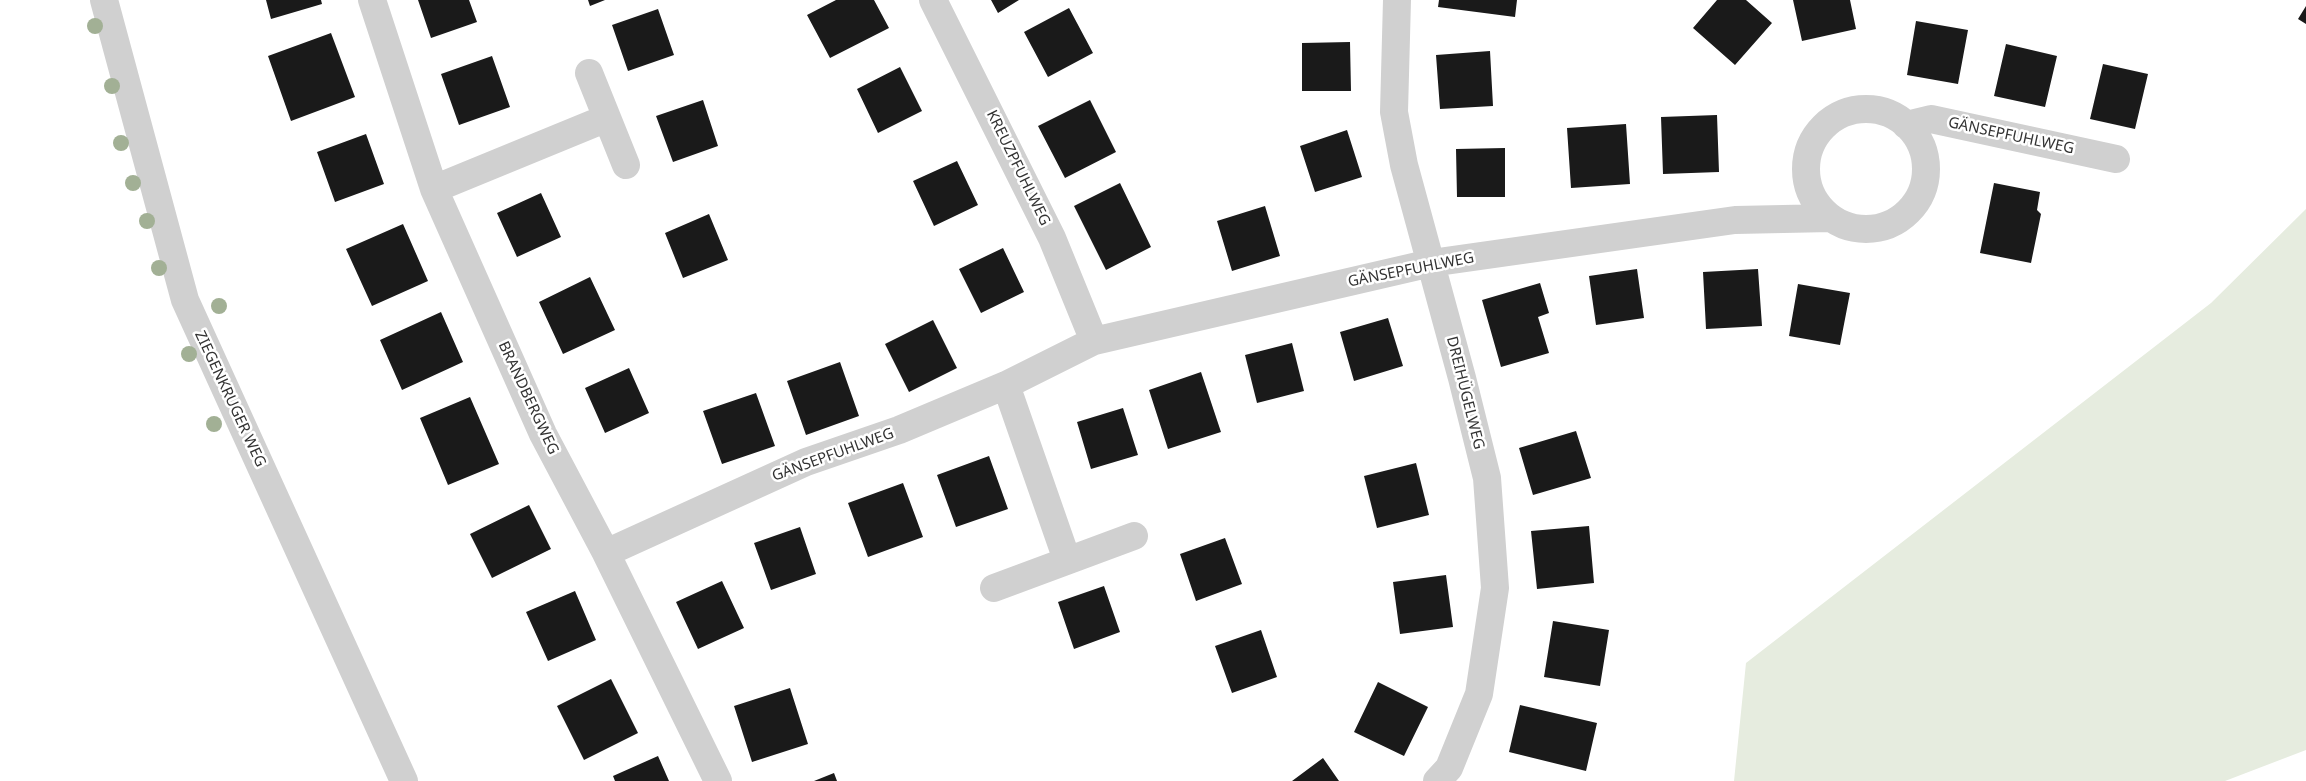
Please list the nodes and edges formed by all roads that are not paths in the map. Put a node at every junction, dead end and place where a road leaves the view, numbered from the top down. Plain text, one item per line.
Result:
1 (104, 0) edge
2 (372, 0) edge
3 (933, 0) edge
4 (1397, 0) edge
5 (589, 74) dead end
6 (607, 118) junction
7 (1906, 125) junction
8 (2116, 159) dead end
9 (626, 165) dead end
10 (434, 189) junction
11 (1831, 218) junction
12 (1431, 263) junction
13 (1094, 341) junction
14 (1006, 385) junction
15 (1134, 536) dead end
16 (606, 553) junction
17 (1067, 560) junction
18 (994, 588) dead end
19 (404, 781) edge
20 (718, 781) edge
21 (1438, 781) edge

1 - 19 street, ZIEGENKRUGER WEG
2 - 10 street, BRANDBERGWEG
3 - 13 street, KREUZPFUHLWEG
4 - 12 street, DREIHÜGELWEG
5 - 6 street
6 - 9 street
6 - 10 street
7 - 8 street, GÄNSEPFUHLWEG
7 - 11 street, GÄNSEPFUHLWEG
7 - 11 street, GÄNSEPFUHLWEG
10 - 16 street, BRANDBERGWEG
11 - 12 street, GÄNSEPFUHLWEG
12 - 13 street, GÄNSEPFUHLWEG
12 - 21 street, DREIHÜGELWEG
13 - 14 street, GÄNSEPFUHLWEG
14 - 16 street, GÄNSEPFUHLWEG
14 - 17 street
15 - 17 street
16 - 20 street, BRANDBERGWEG
17 - 18 street

